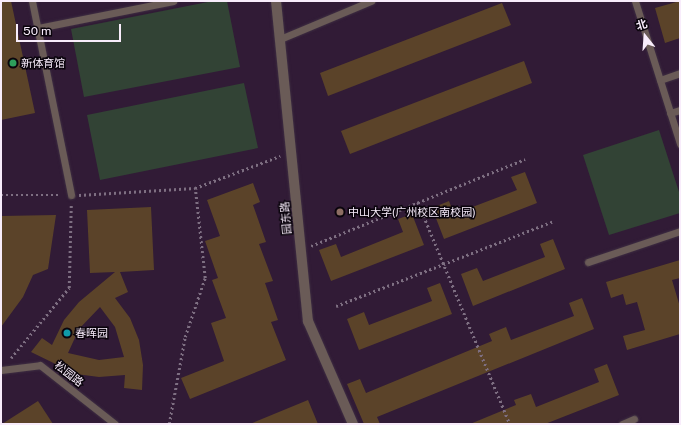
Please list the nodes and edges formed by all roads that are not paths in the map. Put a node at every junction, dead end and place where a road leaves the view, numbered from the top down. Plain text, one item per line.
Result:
1 (32, 1) edge
2 (173, 1) edge
3 (276, 1) edge
4 (371, 1) edge
5 (635, 1) edge
6 (38, 28) junction
7 (280, 39) junction
8 (680, 74) edge
9 (660, 80) junction
10 (680, 110) edge
11 (670, 113) junction
12 (680, 144) edge
13 (71, 195) road end
14 (680, 231) edge
15 (588, 262) dead end
16 (3, 367) edge
17 (634, 419) dead end
18 (115, 424) edge
19 (352, 424) edge
20 (622, 424) edge

1 - 6 lane
2 - 6 lane
3 - 7 street, 园东路
4 - 7 lane
5 - 9 lane
6 - 13 lane
7 - 19 street, 园东路
8 - 9 lane
9 - 11 lane
10 - 11 lane
11 - 12 lane
14 - 15 lane
16 - 18 lane, 松园路
17 - 20 lane

